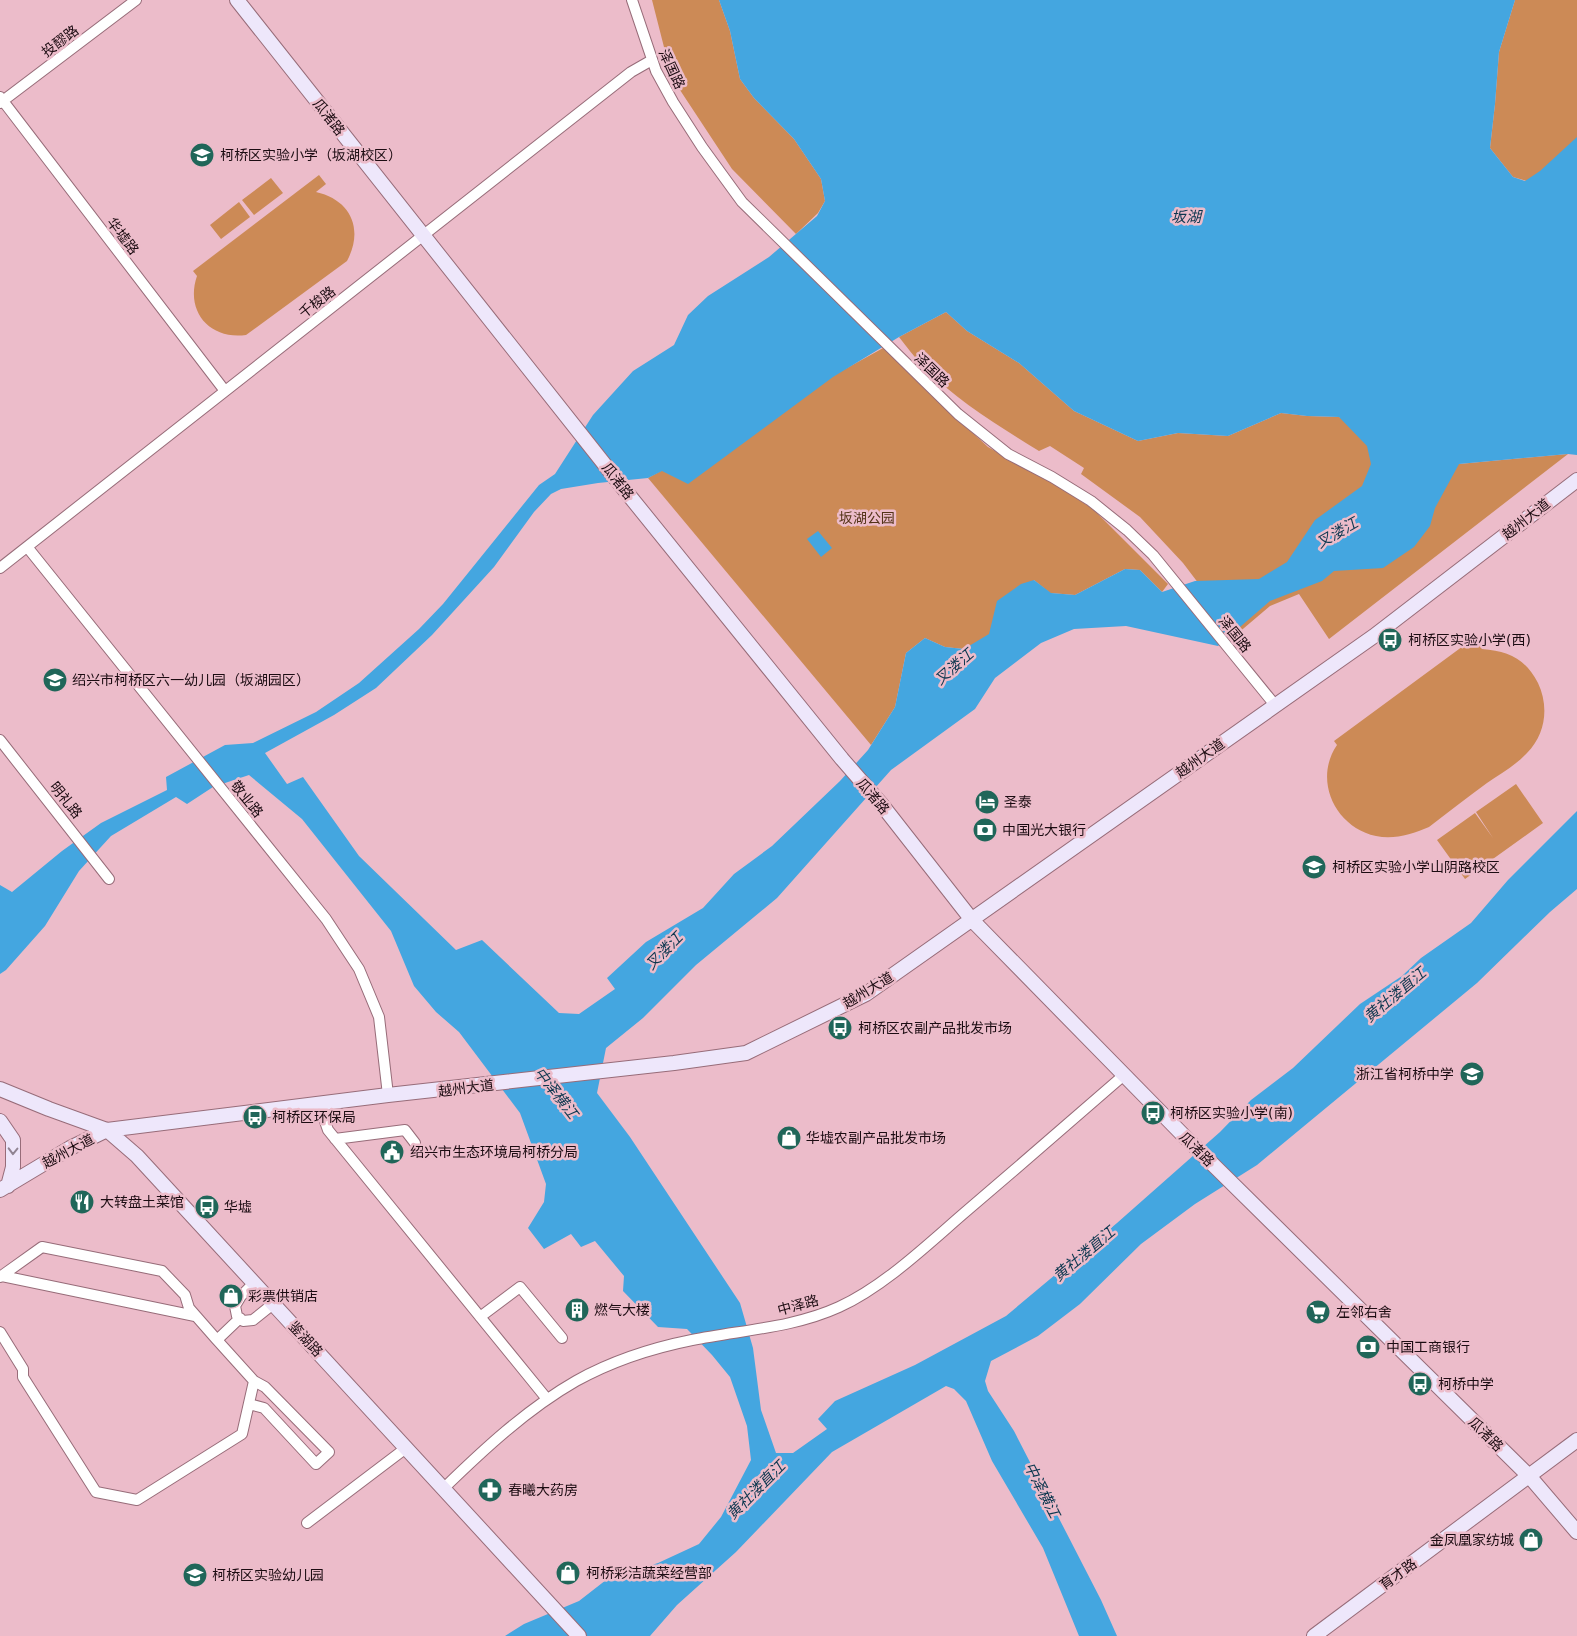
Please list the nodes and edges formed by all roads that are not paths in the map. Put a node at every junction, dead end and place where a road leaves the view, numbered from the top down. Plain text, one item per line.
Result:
1 (136, 0) edge
2 (237, 0) edge
3 (632, 0) edge
4 (652, 60) junction
5 (1, 100) edge
6 (423, 236) junction
7 (225, 391) junction
8 (1577, 480) edge
9 (28, 548) junction
10 (0, 568) edge
11 (1275, 705) junction
12 (0, 740) edge
13 (109, 878) dead end
14 (972, 920) junction
15 (1124, 1075) junction
16 (0, 1089) edge
17 (388, 1096) junction
18 (320, 1104) junction
19 (0, 1121) edge
20 (107, 1130) junction
21 (335, 1139) junction
22 (415, 1143) dead end
23 (4, 1188) edge
24 (1, 1276) edge
25 (254, 1283) junction
26 (273, 1304) junction
27 (195, 1316) junction
28 (480, 1317) junction
29 (240, 1318) junction
30 (0, 1332) edge
31 (562, 1338) dead end
32 (217, 1340) junction
33 (254, 1381) junction
34 (547, 1399) junction
35 (249, 1404) junction
36 (1577, 1440) edge
37 (406, 1448) junction
38 (1530, 1477) junction
39 (443, 1488) junction
40 (307, 1522) dead end
41 (1577, 1532) edge
42 (579, 1636) edge
43 (1314, 1636) edge

1 - 5 street, 投醪路
2 - 6 street, 瓜渚路
3 - 4 street, 泽国路
4 - 6 street, 千梭路
4 - 11 street, 泽国路
5 - 7 street, 华墟路
6 - 7 street, 千梭路
6 - 14 street, 瓜渚路
7 - 9 street, 千梭路
8 - 11 street, 越州大道
9 - 10 street, 千梭路
9 - 17 street, 敬业路
11 - 14 street, 越州大道
12 - 13 street, 明礼路
14 - 15 street, 瓜渚路
14 - 17 street, 越州大道
15 - 34 street, 中泽路
15 - 38 street, 瓜渚路
16 - 20 street, 鉴湖路
17 - 18 street, 越州大道
18 - 20 street, 越州大道
18 - 21 street
19 -> 23 street
20 - 23 street, 越州大道
20 - 25 street, 鉴湖路
21 - 22 street
21 - 28 street
24 - 27 street
24 - 27 street
25 - 26 street, 鉴湖路
25 - 29 street
26 - 29 street
26 - 37 street, 鉴湖路
27 - 32 street
28 - 31 street
28 - 34 street
29 - 32 street
30 - 35 street
32 - 33 street
33 - 35 street
33 - 35 street
34 - 39 street, 中泽路
36 - 38 street, 育才路
37 - 39 street, 鉴湖路
37 - 40 street
38 - 41 street, 瓜渚路
38 - 43 street, 育才路
39 - 42 street, 鉴湖路

